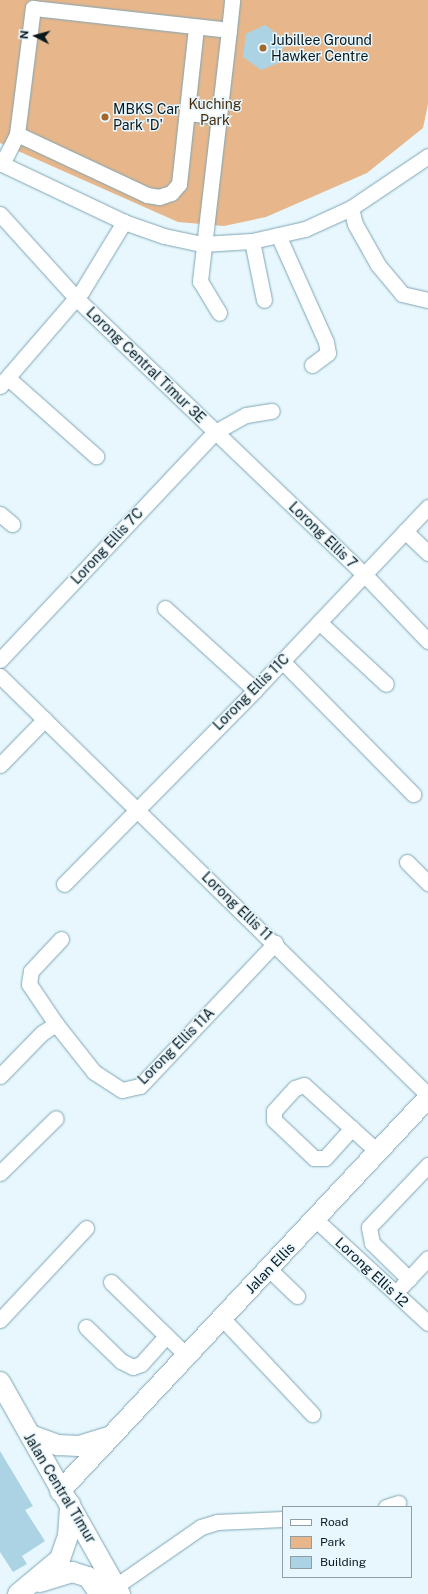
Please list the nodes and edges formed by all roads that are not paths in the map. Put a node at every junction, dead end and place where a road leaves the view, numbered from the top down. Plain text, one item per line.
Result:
1 (232, 0) edge
2 (78, 7) edge
3 (196, 27) junction
4 (229, 30) junction
5 (187, 113) junction
6 (218, 116) junction
7 (17, 134) junction
8 (428, 156) edge
9 (1, 164) edge
10 (351, 208) junction
11 (0, 214) edge
12 (124, 222) junction
13 (278, 235) junction
14 (252, 241) junction
15 (202, 244) junction
16 (76, 299) junction
17 (264, 300) dead end
18 (428, 300) edge
19 (219, 313) dead end
20 (312, 365) dead end
21 (4, 382) edge
22 (272, 411) dead end
23 (215, 432) junction
24 (96, 456) dead end
25 (428, 507) edge
26 (0, 514) edge
27 (12, 524) dead end
28 (405, 531) junction
29 (428, 553) edge
30 (363, 573) junction
31 (165, 608) dead end
32 (319, 622) junction
33 (428, 641) edge
34 (0, 660) edge
35 (282, 661) junction
36 (0, 676) edge
37 (386, 684) dead end
38 (255, 690) junction
39 (45, 719) junction
40 (0, 765) edge
41 (412, 794) dead end
42 (136, 808) junction
43 (407, 862) dead end
44 (428, 883) edge
45 (64, 884) dead end
46 (61, 939) dead end
47 (276, 943) junction
48 (56, 1024) junction
49 (0, 1076) edge
50 (428, 1095) edge
51 (428, 1098) edge
52 (56, 1118) dead end
53 (352, 1128) junction
54 (379, 1153) junction
55 (428, 1165) edge
56 (0, 1173) edge
57 (316, 1220) junction
58 (86, 1228) dead end
59 (428, 1258) edge
60 (269, 1268) junction
61 (408, 1279) junction
62 (111, 1282) dead end
63 (395, 1293) junction
64 (297, 1296) dead end
65 (222, 1318) junction
66 (0, 1320) edge
67 (428, 1323) edge
68 (86, 1327) dead end
69 (166, 1336) junction
70 (186, 1355) junction
71 (0, 1382) edge
72 (312, 1414) dead end
73 (30, 1436) junction
74 (111, 1436) junction
75 (65, 1498) junction
76 (282, 1519) edge
77 (25, 1589) edge
78 (112, 1591) edge

1 - 4 street
2 - 3 street
2 - 7 street
3 - 4 street
3 - 5 street
4 - 6 street
5 - 6 street
5 - 7 street
6 - 15 street
7 - 9 street
8 - 10 street
9 - 12 street
10 - 13 street
10 - 18 street
11 - 16 street, Lorong Central Timur 3E
12 - 15 street
12 - 16 street
13 - 14 street
13 - 20 street
14 - 15 street
14 - 17 street
15 - 19 street
16 - 21 street
16 - 23 street, Lorong Central Timur 3E
21 - 24 street
22 - 23 street, Lorong Ellis 7C
23 - 30 street, Lorong Ellis 7
23 - 34 street, Lorong Ellis 7C
25 - 28 street, Lorong Ellis 11C
26 - 27 street
28 - 29 street
28 - 30 street, Lorong Ellis 11C
30 - 32 street, Lorong Ellis 11C
30 - 33 street, Lorong Ellis 7
31 - 38 street
32 - 35 street, Lorong Ellis 11C
32 - 37 street
35 - 38 street, Lorong Ellis 11C
35 - 41 street
36 - 39 street, Lorong Ellis 11
38 - 42 street, Lorong Ellis 11C
39 - 40 street
39 - 42 street, Lorong Ellis 11
42 - 45 street, Lorong Ellis 11C
42 - 47 street, Lorong Ellis 11
43 - 44 street
46 - 48 street, Lorong Ellis 11A
47 - 48 street, Lorong Ellis 11A
47 - 50 street, Lorong Ellis 11
48 - 49 street
51 - 54 main road, Jalan Ellis
52 - 56 street
53 - 53 street
53 - 54 street
54 - 57 main road, Jalan Ellis
55 - 61 street
57 - 60 main road, Jalan Ellis
57 - 63 street, Lorong Ellis 12
58 - 66 street
59 - 61 street
60 - 64 street
60 - 65 main road, Jalan Ellis
61 - 63 street
62 - 69 street
63 - 67 street, Lorong Ellis 12
65 - 70 main road, Jalan Ellis
65 - 72 street
68 - 69 street
69 - 70 street
70 - 74 main road, Jalan Ellis
71 - 73 main road, Jalan Central Timur
73 - 74 main road, Jalan Ellis
73 - 75 main road, Jalan Central Timur
74 - 75 main road, Jalan Ellis
75 - 77 main road
75 - 78 main road, Jalan Central Timur
76 - 78 street
77 - 78 main road

